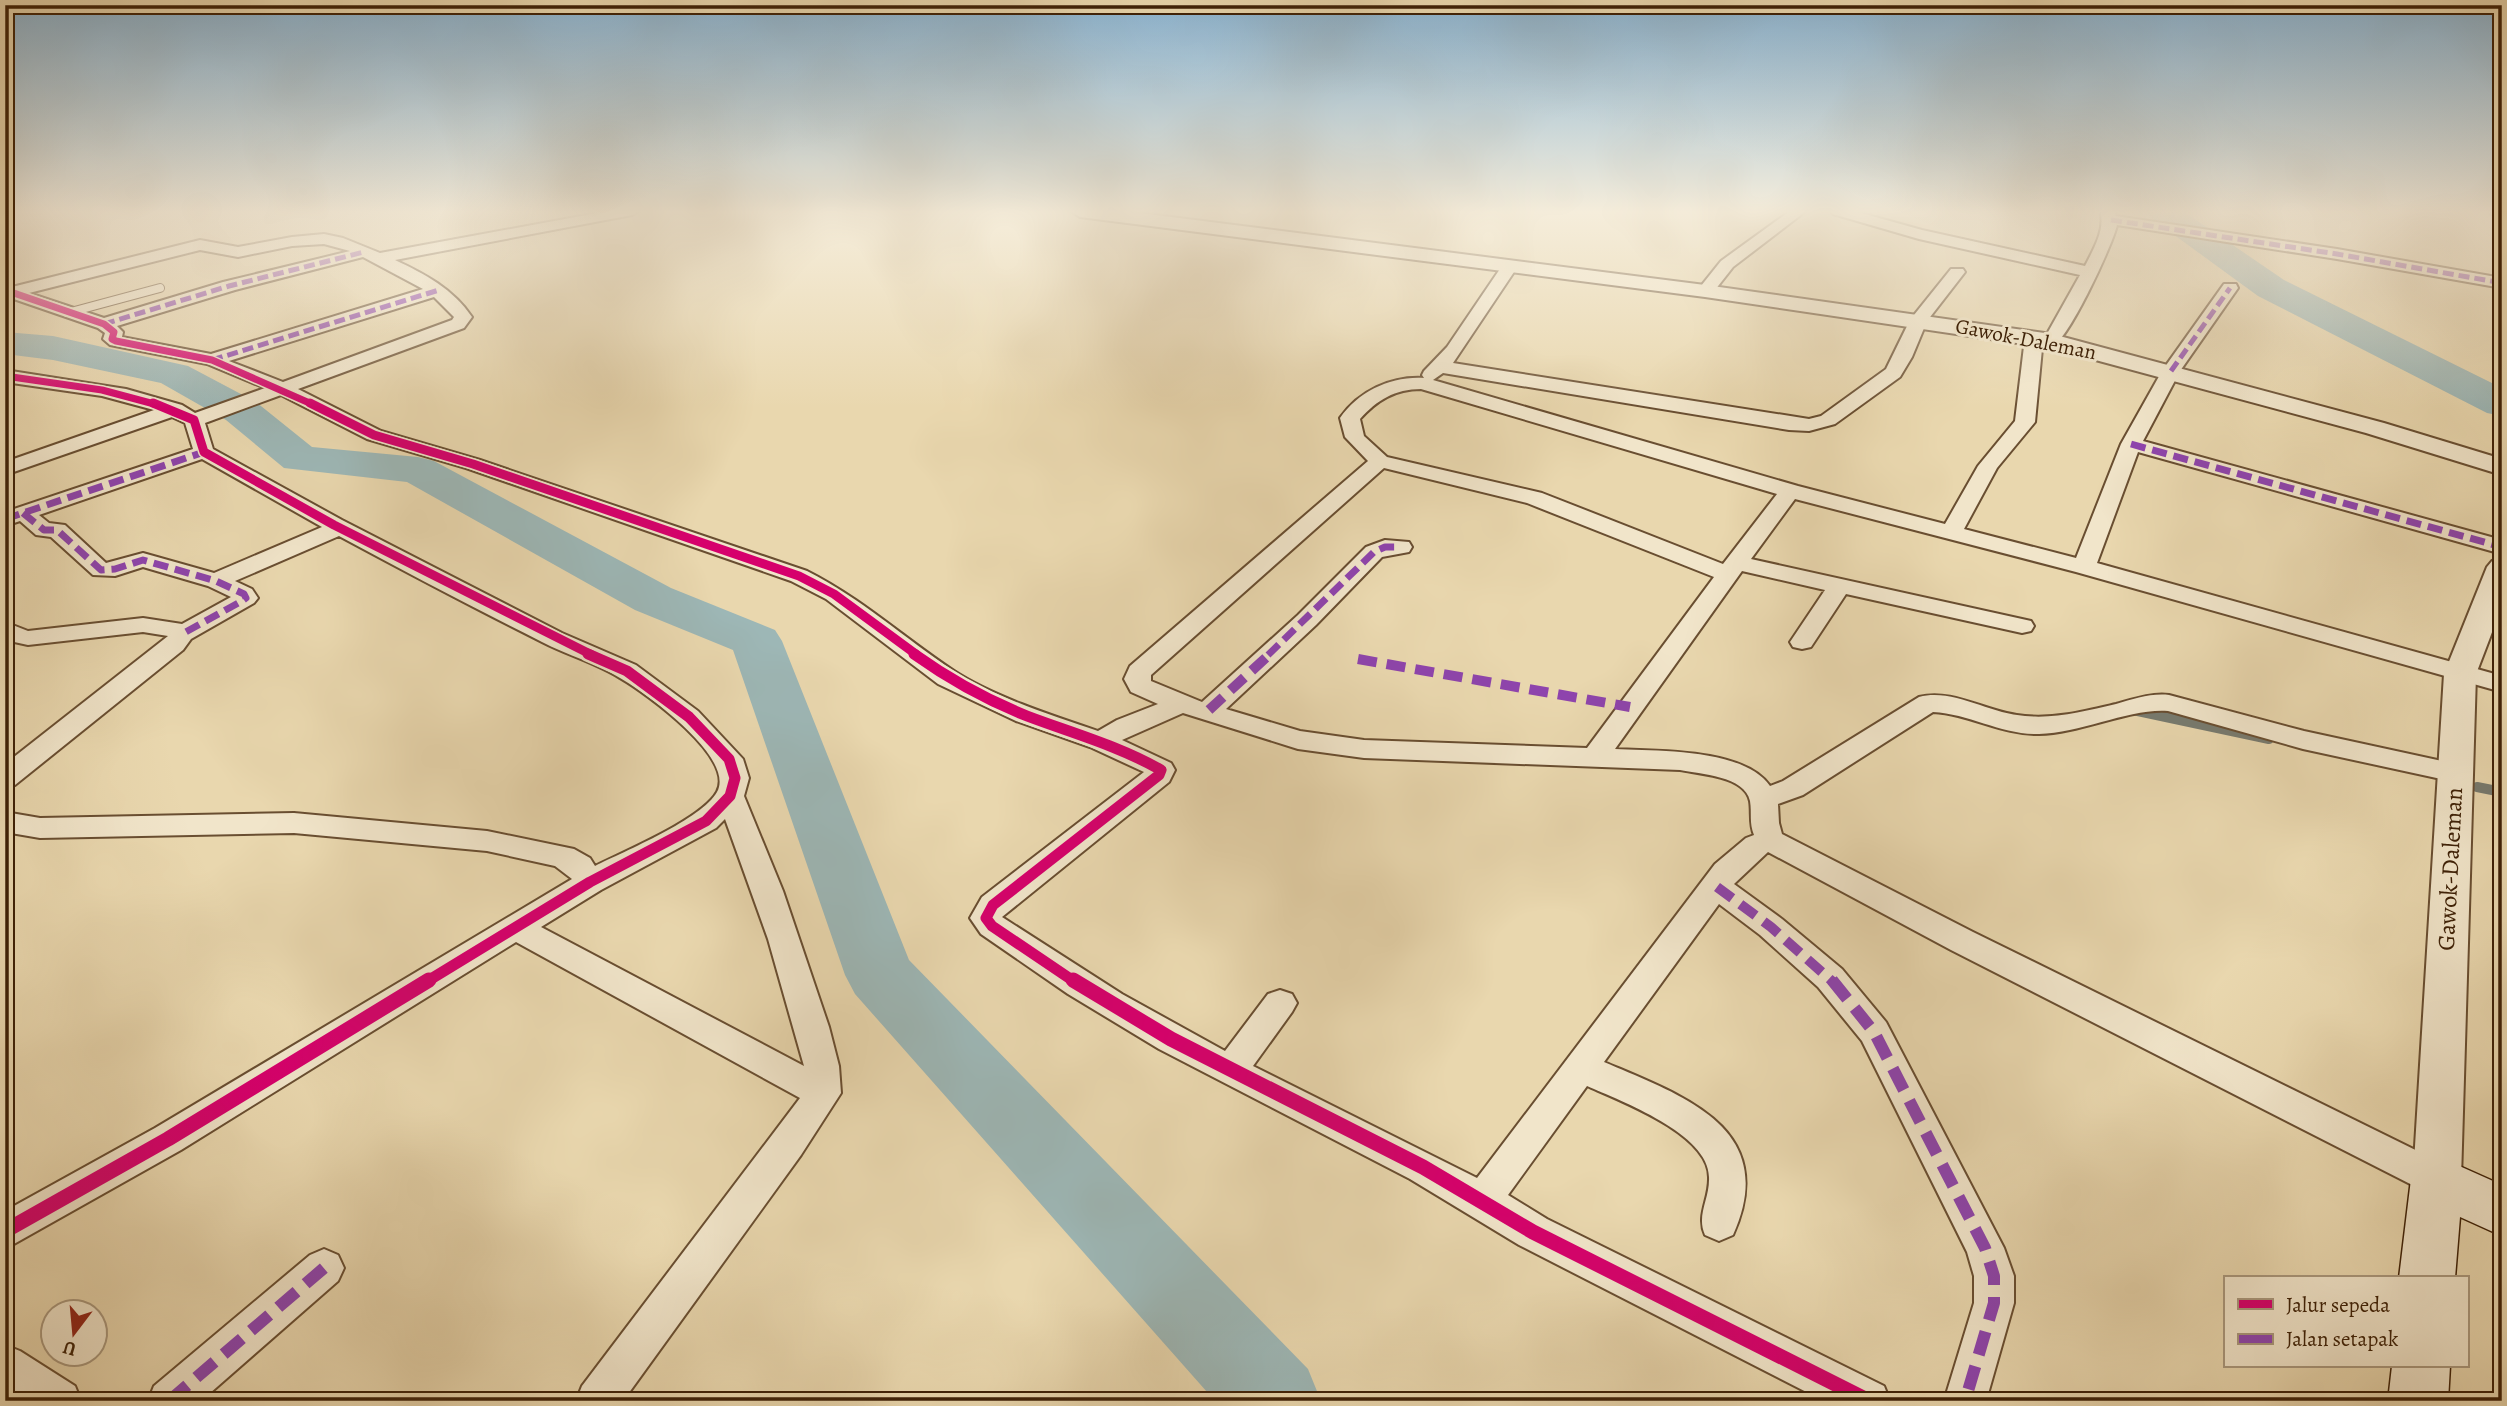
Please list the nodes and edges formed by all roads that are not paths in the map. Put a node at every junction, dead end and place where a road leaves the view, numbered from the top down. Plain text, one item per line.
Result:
1 (77, 277) edge
2 (274, 277) edge
3 (416, 277) edge
4 (1503, 277) edge
5 (1593, 277) edge
6 (1717, 277) edge
7 (1953, 277) edge
8 (2087, 277) edge
9 (2463, 277) edge
10 (2502, 283) edge
11 (160, 288) dead end
12 (2230, 288) dead end
13 (439, 290) junction
14 (1705, 291) junction
15 (10, 294) edge
16 (67, 313) junction
17 (1919, 320) junction
18 (110, 331) junction
19 (2043, 339) junction
20 (220, 357) junction
21 (1442, 367) junction
22 (2171, 372) junction
23 (5, 376) edge
24 (1422, 383) junction
25 (283, 389) junction
26 (192, 415) junction
27 (2131, 444) junction
28 (204, 452) junction
29 (1380, 461) junction
30 (2502, 467) edge
31 (5, 469) edge
32 (1790, 491) junction
33 (14, 516) edge
34 (339, 528) junction
35 (1951, 533) junction
36 (1401, 547) dead end
37 (2502, 547) edge
38 (2084, 567) junction
39 (2502, 567) edge
40 (1733, 568) junction
41 (216, 581) junction
42 (1839, 587) junction
43 (2022, 626) dead end
44 (5, 629) edge
45 (182, 634) junction
46 (1802, 642) dead end
47 (2460, 674) junction
48 (2502, 684) edge
49 (1182, 704) junction
50 (1209, 710) junction
51 (1112, 734) junction
52 (1596, 756) junction
53 (2455, 773) junction
54 (5, 778) edge
55 (730, 796) junction
56 (1764, 799) junction
57 (5, 821) edge
58 (1770, 840) junction
59 (1726, 873) junction
60 (590, 882) junction
61 (514, 927) junction
62 (1280, 1003) dead end
63 (1581, 1068) junction
64 (1230, 1071) junction
65 (823, 1093) junction
66 (2437, 1179) junction
67 (1483, 1199) junction
68 (2502, 1212) edge
69 (1719, 1223) dead end
70 (5, 1231) edge
71 (324, 1268) dead end
72 (2427, 1276) edge
73 (5, 1366) edge
74 (2421, 1368) edge
75 (60, 1401) edge
76 (169, 1401) edge
77 (597, 1401) edge
78 (1868, 1401) edge
79 (1965, 1401) edge
80 (2418, 1401) edge

1 - 15 street
2 - 18 street
3 - 13 street
4 - 21 street
5 - 14 street, Gawok-Daleman
6 - 14 street
7 - 17 street
8 - 19 street
9 - 10 street
11 - 16 lane
12 - 22 street
13 - 20 street
13 - 25 street
14 - 17 street, Gawok-Daleman
15 - 16 street
16 - 18 street
17 - 19 street, Gawok-Daleman
17 - 21 street
18 - 20 street
19 - 22 street, Gawok-Daleman
19 - 35 street
20 - 25 street
21 - 24 street
22 - 27 street
22 - 30 street, Gawok-Daleman
23 - 26 street
24 - 29 street
24 - 32 street
25 - 26 street
25 - 51 street
26 - 28 street
26 - 31 street
27 - 37 street
27 - 38 street
28 - 33 street
28 - 34 street
29 - 40 street
29 - 49 street
32 - 35 street
32 - 40 street
33 - 41 street
34 - 41 street
34 - 55 street
35 - 38 street
36 - 50 street
38 - 47 street
39 - 47 street, Gawok-Daleman
40 - 42 street
40 - 52 street
41 - 45 street
42 - 43 street
42 - 46 street
44 - 45 street
45 - 54 street
47 - 48 street
47 - 53 street, Gawok-Daleman
49 - 50 street
49 - 51 street
50 - 52 street
51 - 64 street
52 - 56 street
53 - 56 street
53 - 66 street, Gawok-Daleman
55 - 60 street
55 - 65 street
56 - 58 street
57 - 60 street
58 - 59 street
58 - 66 street
59 - 63 street
59 - 79 street
60 - 61 street
61 - 65 street
61 - 70 street
62 - 64 street
63 - 67 street
63 - 69 street
64 - 67 street
65 - 77 street
66 - 68 main road
66 - 72 main road
67 - 78 street
71 - 76 street
73 - 75 street
74 - 80 main road

